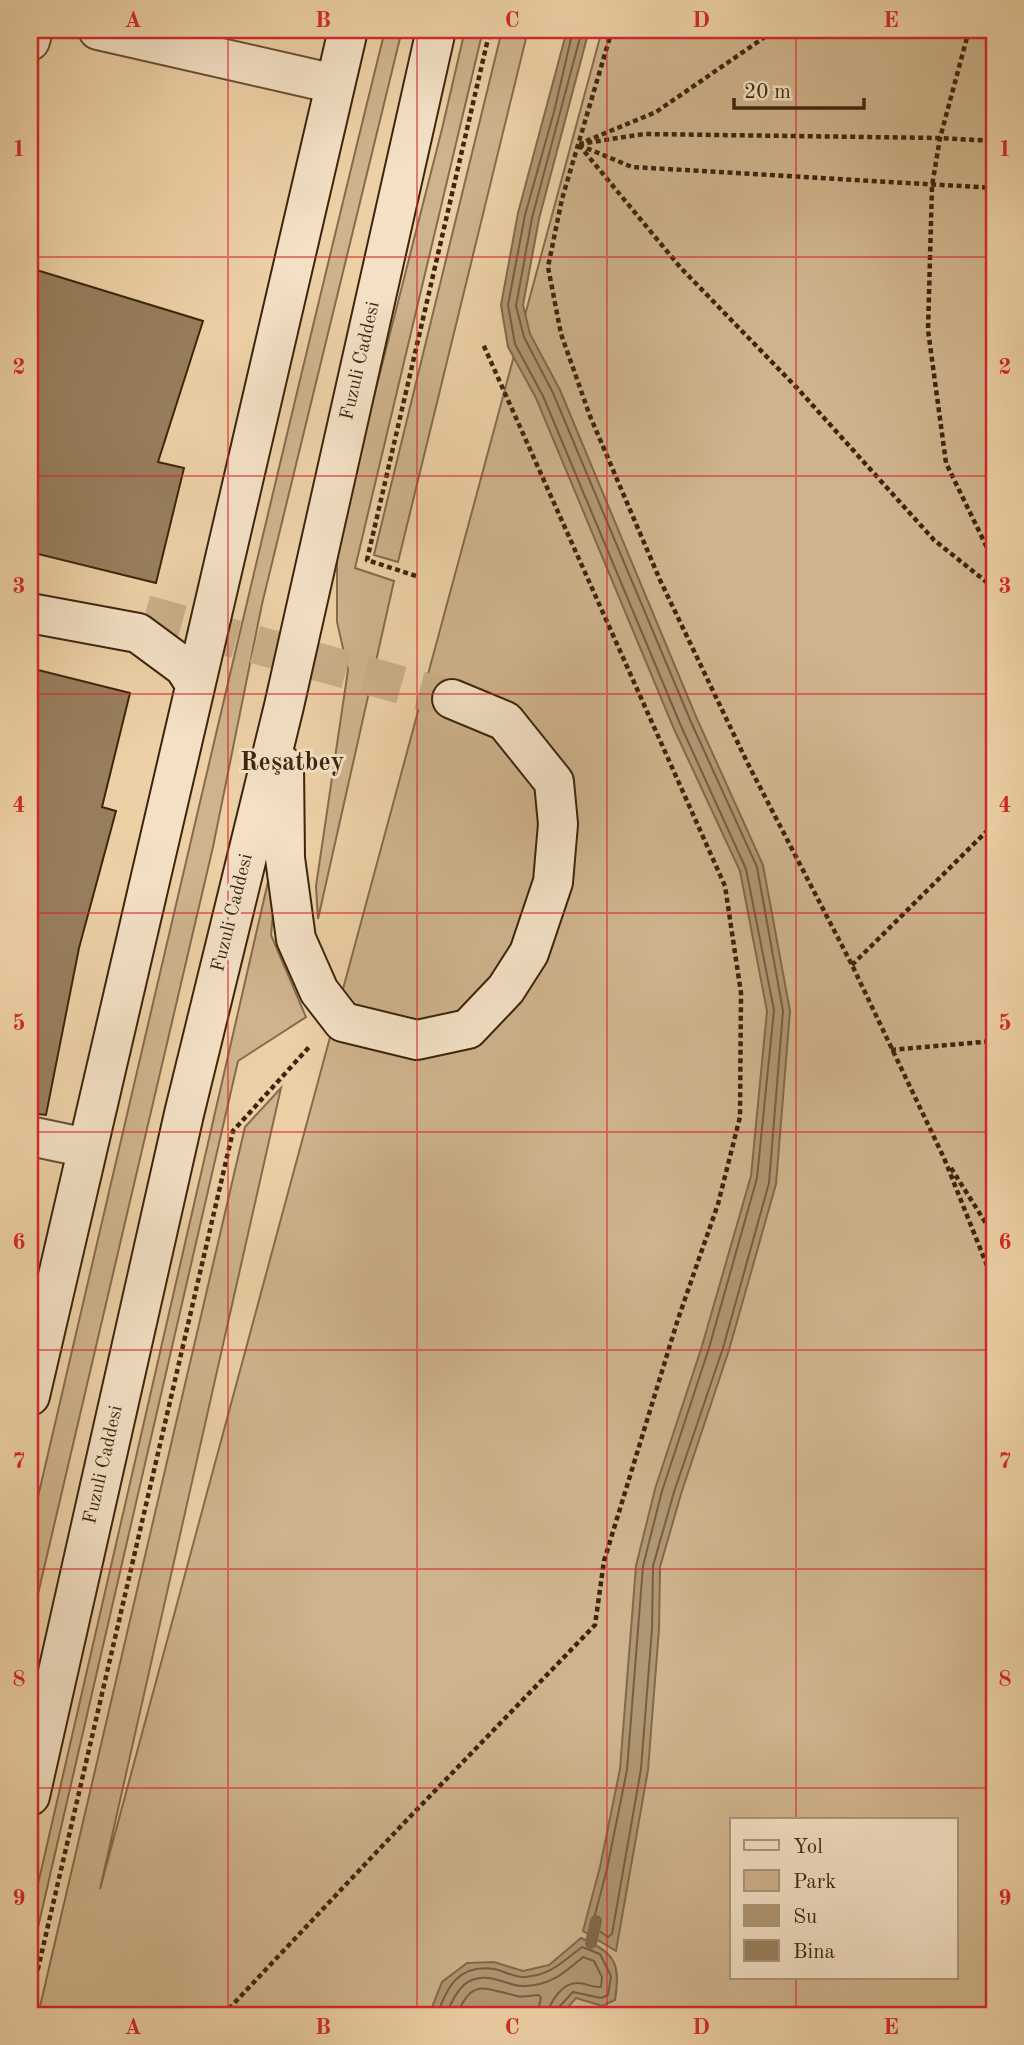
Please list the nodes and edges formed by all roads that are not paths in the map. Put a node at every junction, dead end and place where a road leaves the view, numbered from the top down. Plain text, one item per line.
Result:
1 (33, 30) edge
2 (98, 30) edge
3 (348, 30) edge
4 (436, 30) edge
5 (30, 41) edge
6 (335, 84) junction
7 (30, 590) edge
8 (30, 613) edge
9 (145, 614) tunnel mouth
10 (195, 684) junction
11 (452, 698) tunnel mouth
12 (284, 706) junction
13 (30, 1136) edge
14 (87, 1148) junction
15 (30, 1396) edge
16 (30, 1796) edge

1 - 5 main road
2 - 6 main road
3 - 6 main road
4 - 12 main road, Fuzuli Caddesi
6 - 10 main road
7 - 9 main road
8 - 10 main road
10 - 14 main road
11 - 12 main road
12 - 16 main road, Fuzuli Caddesi
13 - 14 main road
14 - 15 main road

